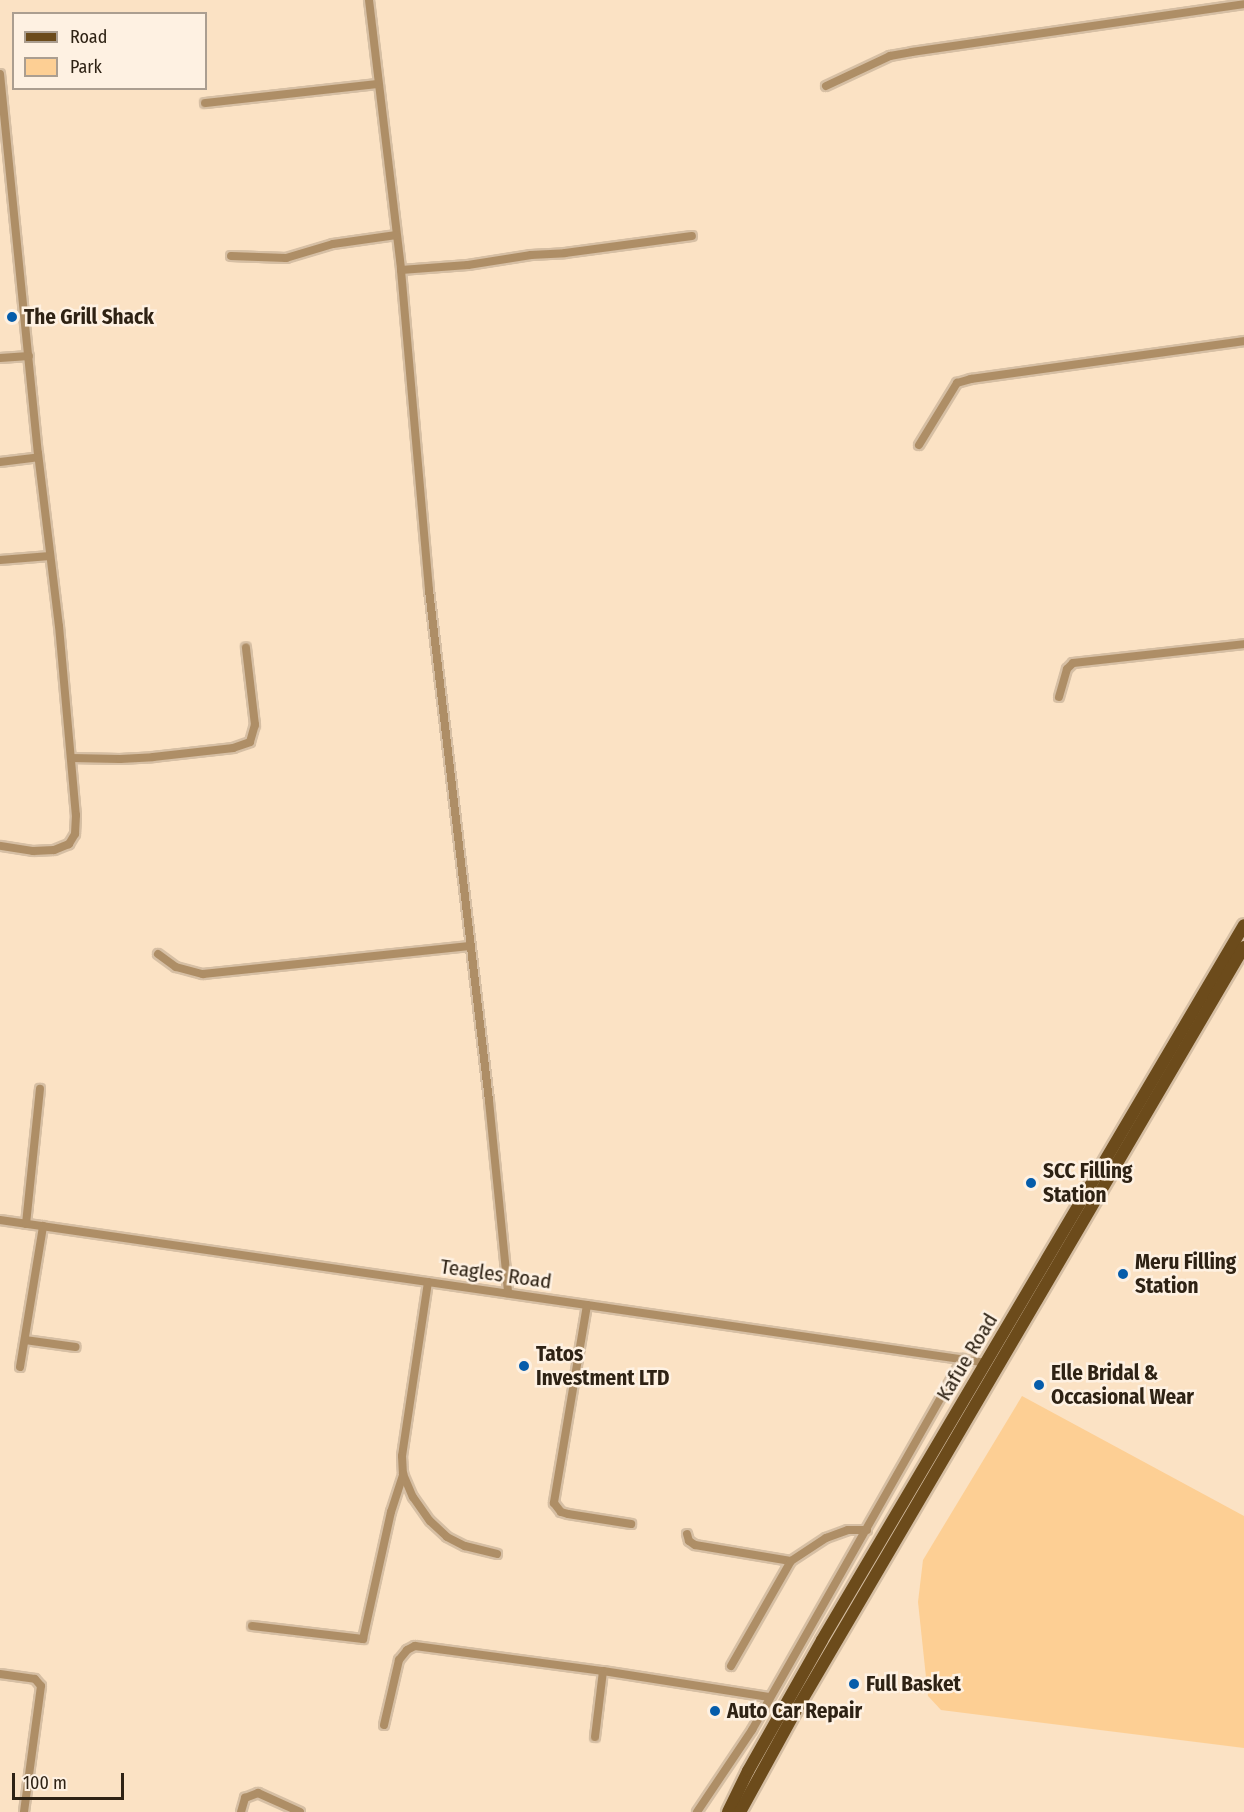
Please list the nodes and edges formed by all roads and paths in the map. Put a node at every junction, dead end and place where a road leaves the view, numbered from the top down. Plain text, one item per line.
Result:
1 (369, 0) edge
2 (1244, 4) edge
3 (0, 74) edge
4 (378, 84) junction
5 (826, 86) dead end
6 (205, 103) dead end
7 (4, 151) edge
8 (396, 235) junction
9 (692, 236) dead end
10 (231, 256) dead end
11 (401, 270) junction
12 (1244, 340) edge
13 (29, 356) junction
14 (0, 358) edge
15 (919, 445) dead end
16 (38, 457) junction
17 (0, 462) edge
18 (50, 556) junction
19 (0, 560) edge
20 (1244, 644) edge
21 (246, 648) dead end
22 (1059, 697) dead end
23 (72, 758) junction
24 (0, 846) edge
25 (1244, 925) edge
26 (470, 946) junction
27 (1244, 947) edge
28 (158, 954) dead end
29 (40, 1089) dead end
30 (0, 1220) edge
31 (26, 1224) junction
32 (43, 1226) junction
33 (428, 1282) junction
34 (508, 1293) junction
35 (587, 1305) junction
36 (25, 1340) junction
37 (76, 1347) dead end
38 (963, 1359) junction
39 (987, 1363) junction
40 (20, 1367) dead end
41 (403, 1474) junction
42 (631, 1524) dead end
43 (867, 1530) junction
44 (687, 1534) dead end
45 (497, 1554) dead end
46 (791, 1561) junction
47 (252, 1626) dead end
48 (731, 1666) dead end
49 (603, 1671) junction
50 (0, 1674) edge
51 (769, 1697) junction
52 (384, 1725) dead end
53 (595, 1737) dead end
54 (24, 1812) edge
55 (241, 1812) edge
56 (300, 1812) edge
57 (697, 1812) edge
58 (728, 1812) edge
59 (740, 1812) edge

1 - 4 street
2 - 5 street
3 - 7 street
4 - 6 street
4 - 8 street
7 - 13 street
8 - 10 street
8 - 11 street
9 - 11 street
11 - 26 street
12 - 15 street
13 - 14 street
13 - 16 street
16 - 17 street
16 - 18 street
18 - 19 street
18 - 23 street
20 - 22 street
21 - 23 street
23 - 24 street
25 - 39 main road, Kafue Road
26 - 28 street
26 - 34 street
27 - 59 main road, Kafue Road
29 - 31 street
30 - 31 street, Teagles Road
31 - 32 street, Teagles Road
32 - 33 street, Teagles Road
32 - 36 street
33 - 34 street, Teagles Road
33 - 41 street
34 - 35 street, Teagles Road
35 - 38 street, Teagles Road
35 - 42 street
36 - 37 street
36 - 40 street
38 - 39 street, Teagles Road
38 - 43 street
39 - 58 main road, Kafue Road
41 - 45 street
41 - 47 street
43 - 46 street
43 - 51 street
44 - 46 street
46 - 48 street
49 - 51 street
49 - 52 street
49 - 53 street
50 - 54 street
51 - 57 street
55 - 56 street

